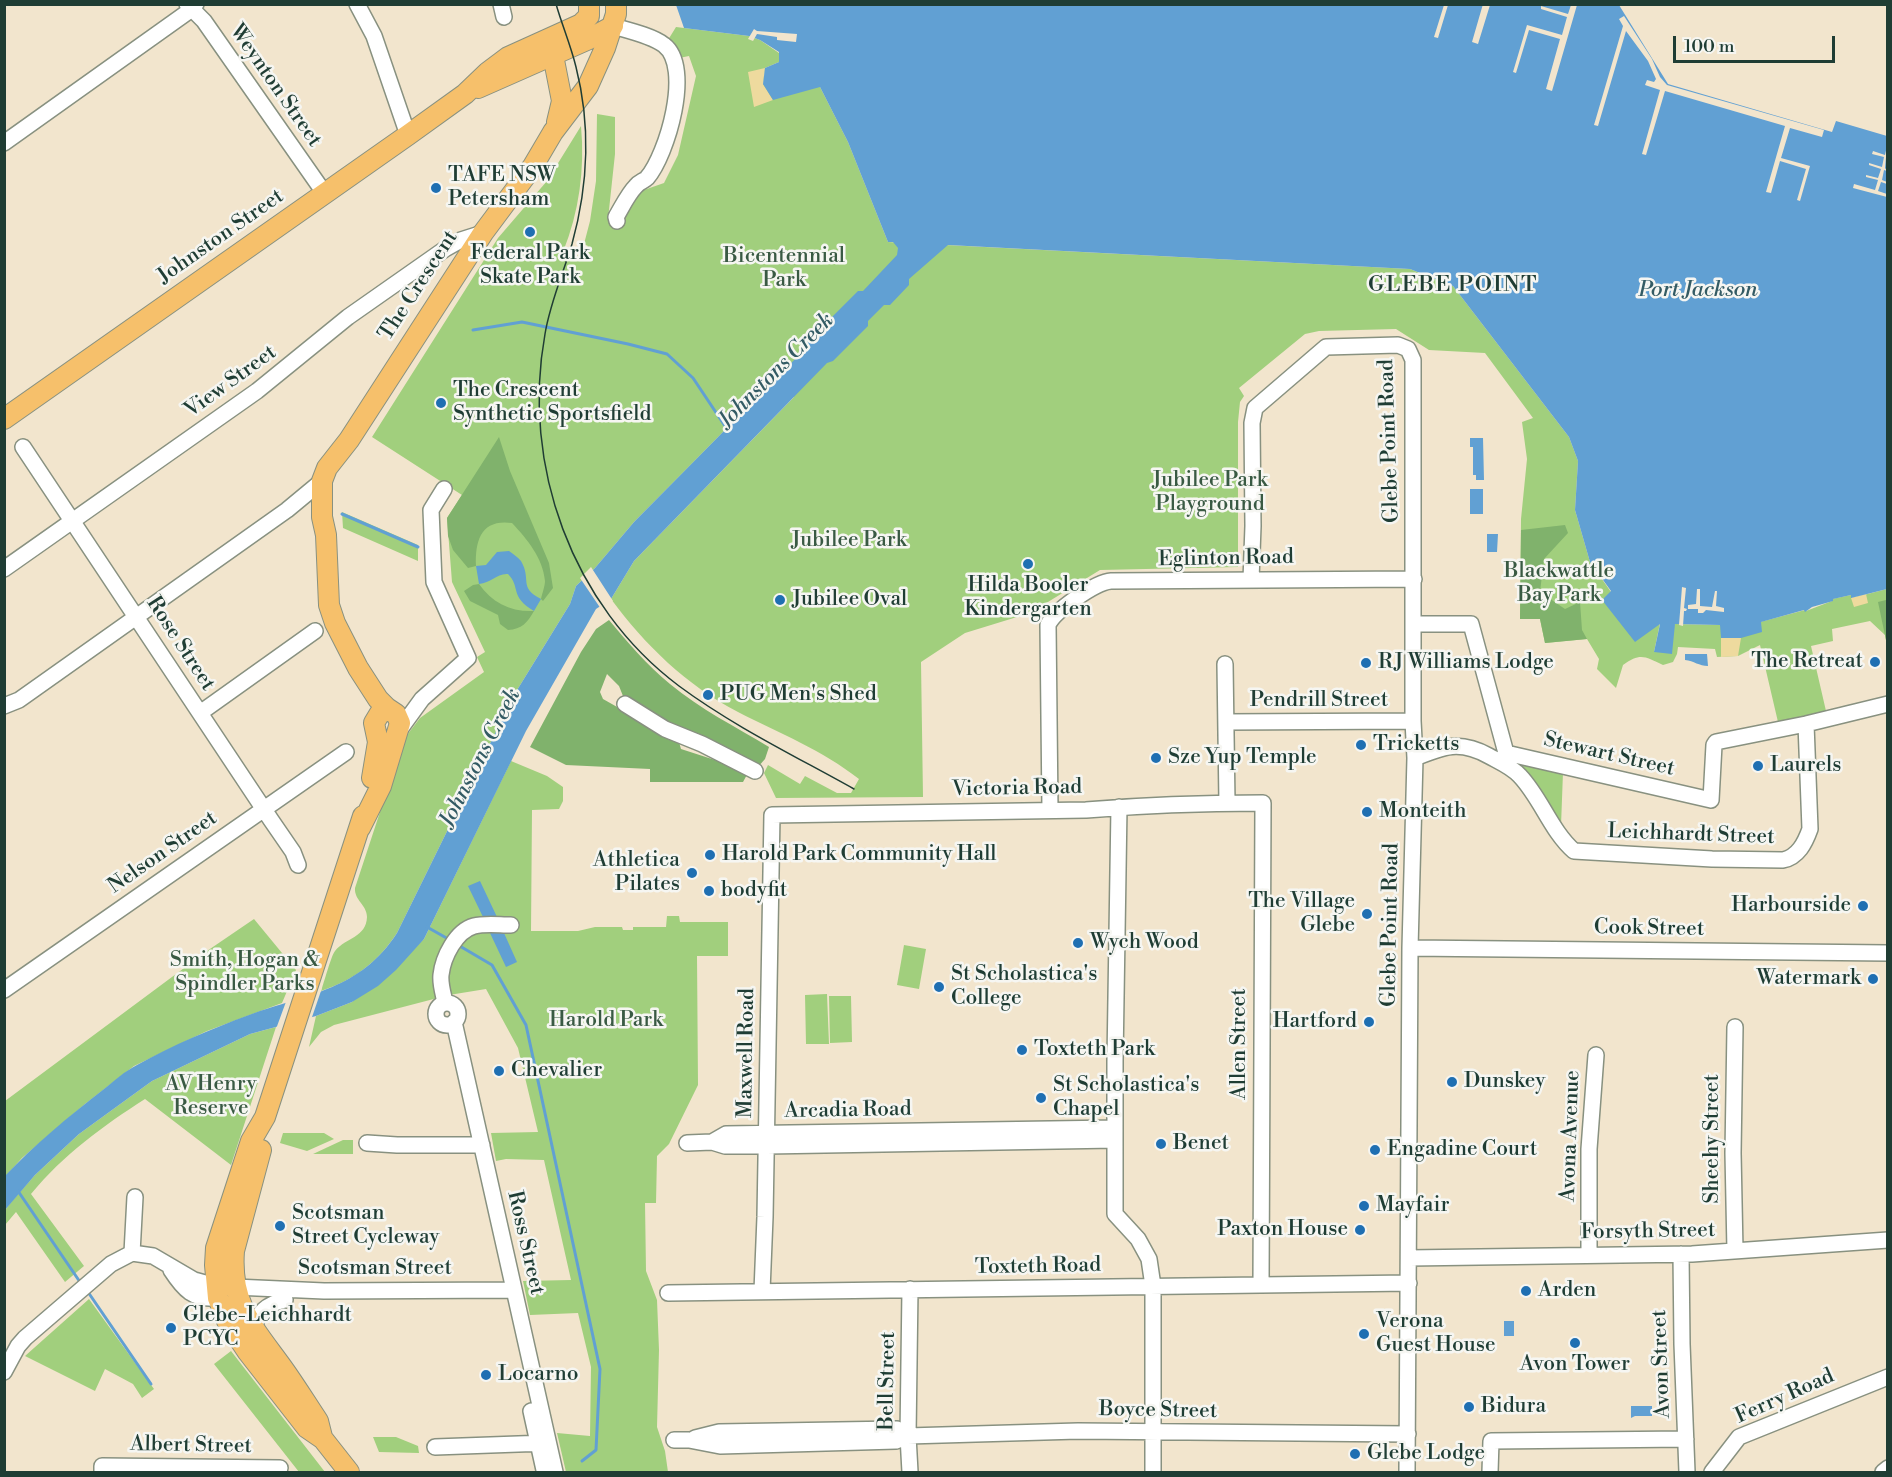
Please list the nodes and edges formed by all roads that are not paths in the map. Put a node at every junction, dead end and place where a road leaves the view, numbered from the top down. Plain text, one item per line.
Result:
1 (357, 4) edge
2 (616, 4) edge
3 (192, 6) edge
4 (589, 10) edge
5 (613, 26) junction
6 (558, 34) junction
7 (552, 54) junction
8 (465, 94) junction
9 (553, 132) junction
10 (408, 135) junction
11 (4, 143) edge
12 (325, 194) junction
13 (616, 220) dead end
14 (483, 233) junction
15 (5, 418) edge
16 (350, 440) junction
17 (23, 447) dead end
18 (322, 481) junction
19 (444, 489) dead end
20 (287, 510) junction
21 (73, 522) junction
22 (324, 526) junction
23 (4, 570) edge
24 (1414, 579) junction
25 (1251, 580) junction
26 (136, 616) junction
27 (1413, 624) junction
28 (315, 631) dead end
29 (1226, 664) dead end
30 (358, 668) junction
31 (442, 682) junction
32 (625, 704) dead end
33 (1887, 704) edge
34 (4, 706) edge
35 (390, 710) junction
36 (200, 713) junction
37 (1413, 721) junction
38 (1226, 722) junction
39 (1806, 724) junction
40 (375, 729) junction
41 (398, 732) junction
42 (346, 752) dead end
43 (1415, 758) junction
44 (1504, 758) junction
45 (755, 771) dead end
46 (1263, 802) joint
47 (1227, 803) junction
48 (1119, 807) junction
49 (263, 808) junction
50 (1050, 810) junction
51 (772, 815) joint
52 (360, 828) junction
53 (298, 865) dead end
54 (511, 926) dead end
55 (1410, 948) junction
56 (1887, 953) edge
57 (4, 990) edge
58 (1735, 1027) dead end
59 (1596, 1054) dead end
60 (1115, 1134) junction
61 (767, 1140) junction
62 (367, 1143) dead end
63 (687, 1143) dead end
64 (477, 1145) junction
65 (135, 1197) dead end
66 (1887, 1240) edge
67 (1735, 1251) junction
68 (132, 1252) junction
69 (1681, 1254) junction
70 (1589, 1255) junction
71 (1409, 1257) junction
72 (1409, 1283) junction
73 (1261, 1285) junction
74 (1153, 1286) junction
75 (910, 1289) junction
76 (227, 1292) junction
77 (762, 1292) junction
78 (668, 1293) dead end
79 (510, 1296) junction
80 (285, 1300) junction
81 (254, 1330) junction
82 (4, 1372) edge
83 (1887, 1377) edge
84 (1152, 1432) junction
85 (1408, 1434) junction
86 (908, 1436) junction
87 (323, 1439) junction
88 (1686, 1439) junction
89 (682, 1440) dead end
90 (544, 1443) junction
91 (435, 1447) dead end
92 (280, 1468) dead end
93 (1887, 1468) edge
94 (102, 1469) edge
95 (245, 1470) edge
96 (348, 1473) edge
97 (545, 1473) edge
98 (555, 1473) edge
99 (910, 1473) edge
100 (1153, 1473) edge
101 (1407, 1473) edge
102 (1490, 1473) edge
103 (1687, 1473) edge
104 (1712, 1473) edge
105 (1883, 1473) edge

1 - 10 street
2 - 5 main road, The Crescent
3 - 11 street
3 - 12 street, Weynton Street
4 - 6 main road, Johnston Street
5 - 6 main road
5 - 7 main road, Johnston Street
5 - 9 main road, The Crescent
5 - 13 street
6 - 7 main road
6 - 8 main road, Johnston Street
7 - 8 main road, Johnston Street
7 - 9 main road
8 - 10 main road, Johnston Street
9 - 14 main road, The Crescent
10 - 12 main road, Johnston Street
12 - 15 main road, Johnston Street
14 - 16 main road, The Crescent
14 - 21 street, View Street
16 - 18 main road, The Crescent
16 - 22 main road, The Crescent
17 - 21 street, Rose Street
18 - 20 street
18 - 22 main road, The Crescent
19 - 31 street
20 - 22 street
20 - 26 street
21 - 23 street, View Street
21 - 26 street, Rose Street
22 - 30 main road, The Crescent
24 - 25 street, Eglinton Road
24 - 25 street, Glebe Point Road
24 - 27 street, Glebe Point Road
25 - 50 street, Eglinton Road
26 - 34 street
26 - 36 street, Rose Street
27 - 37 street, Glebe Point Road
27 - 44 street
28 - 36 street
29 - 38 street
30 - 35 main road, The Crescent
30 - 40 main road, The Crescent
31 - 35 street
31 - 41 street
32 - 45 street
33 - 39 street
35 - 40 main road
35 - 41 main road
36 - 49 street, Rose Street
37 - 38 street, Pendrill Street
37 - 43 street, Glebe Point Road
38 - 47 street
39 - 44 street, Stewart Street
39 - 44 street, Leichhardt Street
40 - 41 main road
40 - 52 main road, The Crescent
41 - 52 main road, The Crescent
42 - 49 street, Nelson Street
43 - 44 street, Leichhardt Street
43 - 55 street, Glebe Point Road
46 - 47 street, Victoria Road
46 - 73 street, Allen Street
47 - 48 street, Victoria Road
48 - 50 street, Victoria Road
48 - 60 street
49 - 53 street, Rose Street
49 - 57 street, Nelson Street
50 - 51 street, Victoria Road
51 - 61 street, Maxwell Road
52 - 76 main road, The Crescent
54 - 64 street, Ross Street
55 - 56 street, Cook Street
55 - 71 street, Glebe Point Road
58 - 67 street, Sheehy Street
59 - 70 street, Avona Avenue
60 - 61 street, Arcadia Road
60 - 74 street
61 - 63 street, Arcadia Road
61 - 77 street, Maxwell Road
62 - 64 street
64 - 79 street, Ross Street
65 - 68 street
66 - 67 street, Forsyth Street
67 - 69 street, Forsyth Street
68 - 76 street
68 - 82 street
69 - 70 street, Forsyth Street
69 - 88 street, Avon Street
70 - 71 street, Forsyth Street
71 - 72 street, Glebe Point Road
72 - 73 street, Toxteth Road
72 - 85 street, Glebe Point Road
73 - 74 street, Toxteth Road
74 - 75 street, Toxteth Road
74 - 84 street
75 - 77 street, Toxteth Road
75 - 86 street, Bell Street
76 - 79 street, Scotsman Street
76 - 80 street, Scotsman Street
76 - 81 main road
76 - 87 main road
77 - 78 street, Toxteth Road
79 - 80 street, Scotsman Street
79 - 90 street, Ross Street
80 - 81 street, Scotsman Street
81 - 87 main road
83 - 104 street, Ferry Road
84 - 85 street, Boyce Street
84 - 86 street, Boyce Street
84 - 100 street
85 - 101 street, Glebe Point Road
86 - 89 street, Boyce Street
86 - 99 street, Bell Street
87 - 96 main road
88 - 102 street
88 - 103 street, Avon Street
90 - 91 street
90 - 97 street, Ross Street
90 - 98 street, Ross Street
92 - 95 street, Albert Street
93 - 105 street
94 - 95 street, Albert Street

